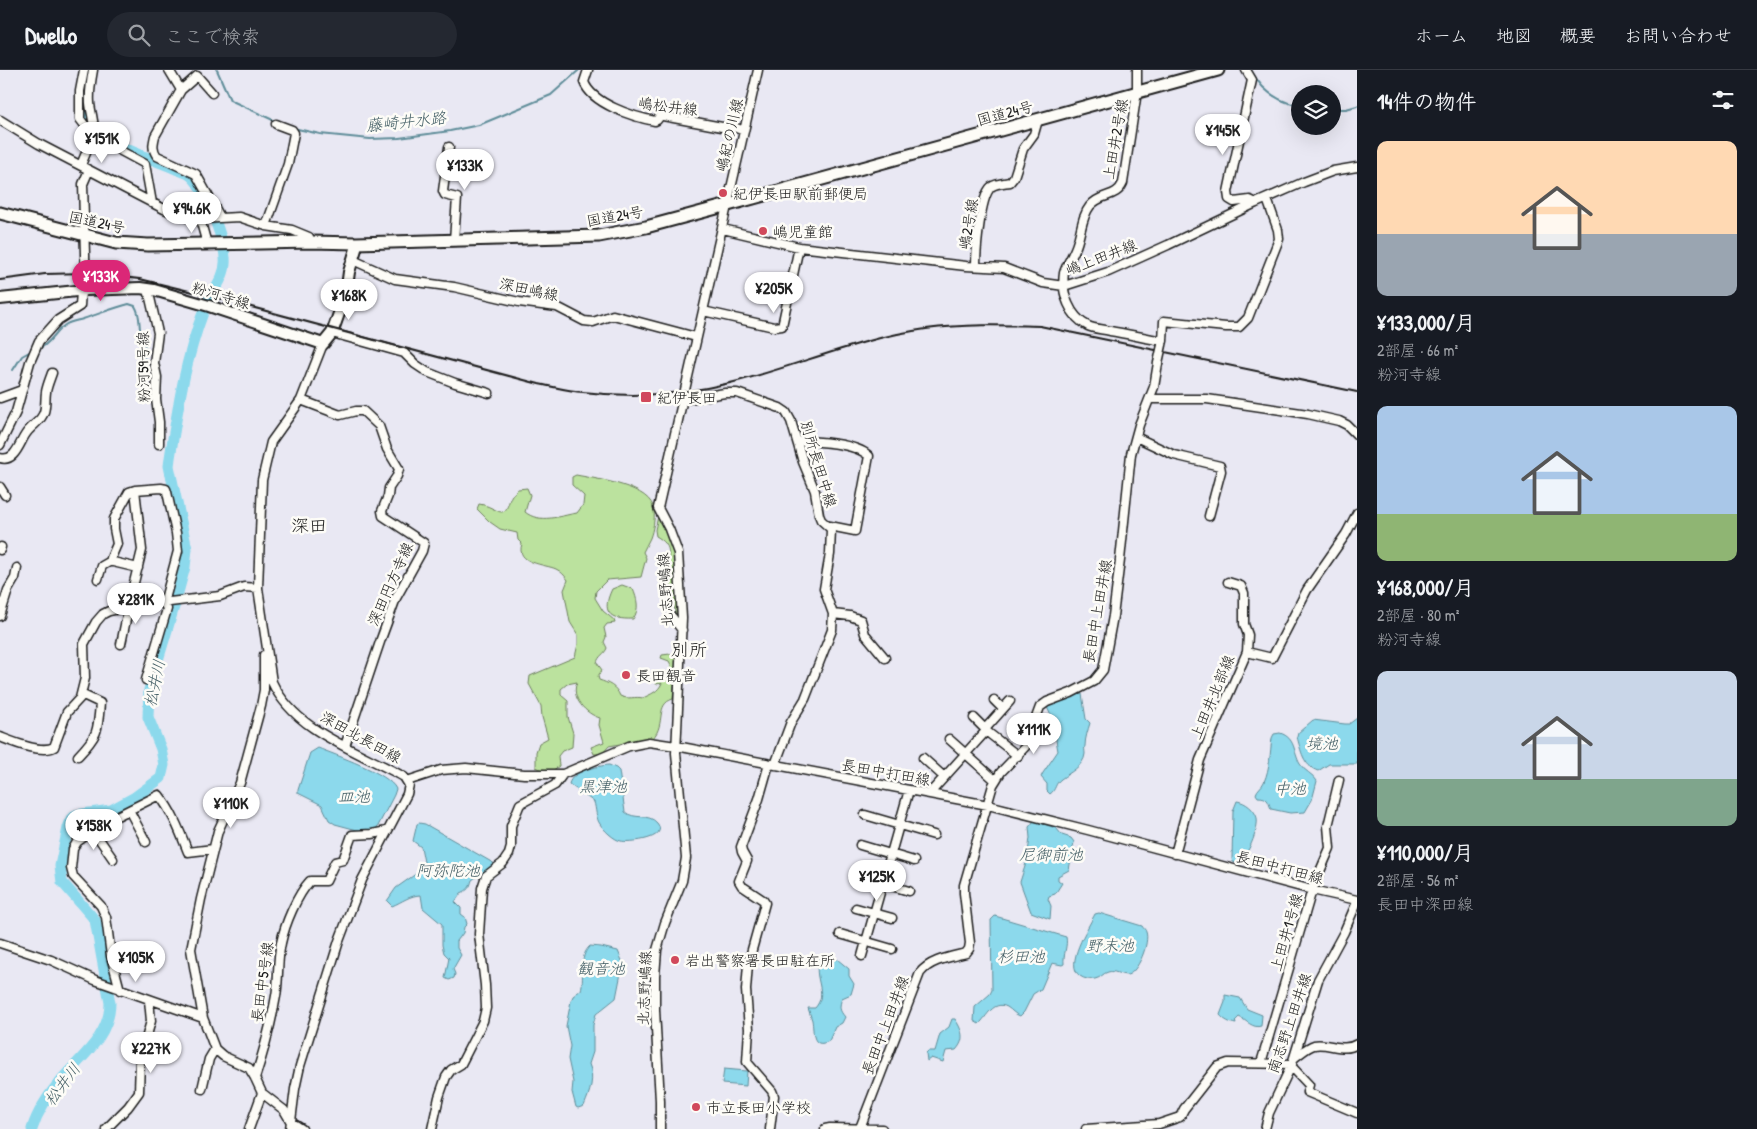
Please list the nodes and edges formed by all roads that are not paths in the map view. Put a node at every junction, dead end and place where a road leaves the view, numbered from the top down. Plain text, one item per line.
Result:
1 (84, 70) edge
2 (93, 70) edge
3 (169, 70) edge
4 (588, 70) edge
5 (758, 70) edge
6 (1137, 70) edge
7 (1218, 70) edge
8 (1246, 70) edge
9 (181, 90) junction
10 (1137, 92) junction
11 (212, 93) dead end
12 (0, 120) edge
13 (1038, 120) junction
14 (276, 124) dead end
15 (744, 131) junction
16 (94, 133) junction
17 (449, 147) dead end
18 (80, 165) junction
19 (1357, 167) edge
20 (89, 170) junction
21 (1267, 199) junction
22 (152, 203) junction
23 (1256, 203) junction
24 (728, 205) junction
25 (0, 213) edge
26 (219, 218) junction
27 (201, 219) junction
28 (266, 226) junction
29 (722, 229) junction
30 (85, 236) junction
31 (454, 240) junction
32 (311, 242) junction
33 (356, 243) junction
34 (209, 244) junction
35 (799, 247) junction
36 (353, 260) junction
37 (976, 266) junction
38 (1064, 286) junction
39 (148, 290) junction
40 (84, 291) junction
41 (0, 299) edge
42 (703, 311) junction
43 (332, 333) junction
44 (696, 337) junction
45 (1162, 343) junction
46 (323, 344) junction
47 (52, 373) dead end
48 (22, 390) junction
49 (489, 393) dead end
50 (0, 398) edge
51 (1150, 399) junction
52 (301, 400) junction
53 (682, 400) junction
54 (1357, 435) edge
55 (1136, 436) junction
56 (798, 441) junction
57 (159, 444) dead end
58 (0, 445) edge
59 (0, 458) edge
60 (0, 487) edge
61 (135, 490) junction
62 (5, 495) dead end
63 (1357, 513) edge
64 (1209, 516) dead end
65 (830, 526) junction
66 (113, 562) junction
67 (17, 568) dead end
68 (138, 568) junction
69 (98, 579) dead end
70 (1228, 582) dead end
71 (258, 588) junction
72 (168, 603) junction
73 (128, 608) junction
74 (833, 614) junction
75 (0, 616) edge
76 (672, 617) dead end
77 (682, 630) junction
78 (266, 643) junction
79 (121, 644) dead end
80 (1247, 652) junction
81 (885, 658) dead end
82 (146, 680) dead end
83 (81, 694) junction
84 (994, 700) dead end
85 (1010, 701) dead end
86 (1003, 709) junction
87 (974, 718) dead end
88 (986, 730) junction
89 (0, 737) edge
90 (949, 740) dead end
91 (345, 746) junction
92 (676, 746) junction
93 (966, 754) junction
94 (78, 756) dead end
95 (1018, 756) junction
96 (923, 758) dead end
97 (772, 765) junction
98 (563, 774) junction
99 (944, 777) junction
100 (995, 780) junction
101 (1339, 780) dead end
102 (407, 781) junction
103 (909, 790) junction
104 (930, 793) junction
105 (988, 805) junction
106 (129, 810) junction
107 (865, 814) dead end
108 (900, 825) junction
109 (93, 830) junction
110 (387, 831) junction
111 (934, 835) dead end
112 (146, 842) dead end
113 (860, 845) dead end
114 (213, 849) junction
115 (891, 854) junction
116 (1175, 854) junction
117 (113, 859) dead end
118 (914, 861) dead end
119 (857, 876) dead end
120 (883, 883) junction
121 (1312, 890) junction
122 (909, 891) dead end
123 (1357, 901) edge
124 (856, 908) dead end
125 (874, 913) junction
126 (892, 918) dead end
127 (840, 934) dead end
128 (866, 941) junction
129 (0, 943) edge
130 (892, 949) dead end
131 (862, 956) dead end
132 (118, 989) junction
133 (149, 1000) junction
134 (203, 1018) junction
135 (1357, 1044) edge
136 (215, 1049) junction
137 (1262, 1063) junction
138 (1292, 1063) junction
139 (256, 1078) junction
140 (202, 1089) dead end
141 (262, 1093) junction
142 (1357, 1113) edge
143 (290, 1125) edge
144 (860, 1128) edge
145 (106, 1129) edge
146 (249, 1129) edge
147 (302, 1129) edge
148 (432, 1129) edge
149 (660, 1129) edge
150 (770, 1129) edge
151 (826, 1129) edge
152 (882, 1129) edge
153 (1086, 1129) edge
154 (1265, 1129) edge

1 - 16 street
2 - 16 street
3 - 9 street
4 - 15 street, 嶋松井線
5 - 15 street, 嶋紀の川線
6 - 10 street, 上田井2号線
7 - 10 highway, 国道24号
8 - 23 street
9 - 11 street
9 - 26 street
10 - 13 highway, 国道24号
10 - 38 street, 上田井2号線
12 - 18 street
13 - 24 highway, 国道24号
13 - 37 street, 嶋2号線
14 - 28 street
15 - 24 street, 嶋紀の川線
16 - 18 street
16 - 22 street
17 - 31 street
18 - 20 street
19 - 21 street, 嶋上田井線
20 - 22 street
20 - 30 street
21 - 23 street, 嶋上田井線
21 - 45 street, 長田中上田井線
22 - 27 street
23 - 38 street, 嶋上田井線
24 - 29 street, 北志野嶋線
24 - 31 highway, 国道24号
25 - 30 highway, 国道24号
26 - 27 street
26 - 28 street
27 - 34 street
28 - 32 street
29 - 35 street, 嶋上田井線
29 - 42 street, 北志野嶋線
30 - 34 highway, 国道24号
30 - 40 street
31 - 33 highway, 国道24号
32 - 33 highway, 国道24号
32 - 34 highway, 国道24号
33 - 36 main road
35 - 37 street, 嶋上田井線
35 - 42 street
36 - 43 main road
36 - 44 street, 深田嶋線
37 - 38 street, 嶋上田井線
38 - 45 street
39 - 40 main road, 粉河寺線
39 - 46 main road, 粉河寺線
39 - 57 street, 粉河59号線
40 - 41 main road, 粉河寺線
40 - 48 street
42 - 44 street, 北志野嶋線
43 - 46 main road
43 - 49 street
44 - 53 street, 北志野嶋線
45 - 51 street, 長田中上田井線, bridge
46 - 52 street, 深田北長田線
47 - 59 street
48 - 50 street
48 - 58 street
51 - 54 street
51 - 55 street, 長田中上田井線
52 - 71 street, 深田北長田線
52 - 91 street, 深田円方寺線
53 - 56 street, 別所長田中線
53 - 77 street, 北志野嶋線
55 - 64 street
55 - 95 street, 長田中上田井線
56 - 65 street, 別所長田中線
56 - 65 street
60 - 62 street
61 - 66 street
61 - 68 street
61 - 72 street
63 - 80 street, 上田井北部線
65 - 74 street, 別所長田中線
66 - 68 street
66 - 69 street
67 - 75 street
68 - 73 street
70 - 80 street
71 - 72 street
71 - 78 street, 深田北長田線
72 - 73 street
72 - 82 street
73 - 79 street
73 - 83 street
74 - 81 street
74 - 97 street, 別所長田中線
76 - 77 street
77 - 92 street, 北志野嶋線
78 - 91 street, 深田北長田線
78 - 114 street
80 - 116 street, 上田井北部線
83 - 89 street
83 - 94 street
84 - 86 street
85 - 86 street
86 - 88 street
87 - 88 street
88 - 93 street
88 - 95 street
90 - 93 street
91 - 102 street, 深田北長田線
92 - 97 street, 長田中打田線
92 - 98 street, 長田中打田線
92 - 149 street, 北志野嶋線
93 - 99 street
93 - 100 street
95 - 100 street, 長田中上田井線
96 - 99 street
97 - 103 street, 長田中打田線
97 - 150 street, 別所長田中線
98 - 102 street, 長田中打田線
98 - 148 street
99 - 104 street
100 - 105 street, 長田中上田井線
101 - 121 street, 上田井1号線
102 - 110 street, 深田北長田線
103 - 104 street, 長田中打田線
103 - 108 street
104 - 105 street, 長田中打田線
105 - 116 street, 長田中打田線
105 - 144 street, 長田中上田井線
106 - 109 street
106 - 112 street
106 - 114 street
107 - 108 street
108 - 111 street
108 - 115 street
109 - 117 street
109 - 132 street
110 - 139 street, 長田中5号線
110 - 143 street, 深田北長田線
113 - 115 street
114 - 134 street
115 - 118 street
115 - 120 street
116 - 121 street, 長田中打田線
119 - 120 street
120 - 122 street
120 - 125 street
121 - 123 street, 長田中打田線
121 - 137 street, 上田井1号線
123 - 138 street, 南志野上田井線
124 - 125 street
125 - 126 street
125 - 128 street
127 - 128 street
128 - 130 street
128 - 131 street
129 - 132 street
132 - 133 street
133 - 134 street
133 - 145 street
134 - 136 street
135 - 138 street
136 - 139 street
136 - 140 street
137 - 138 street
137 - 153 street
138 - 142 street
138 - 154 street, 南志野上田井線
139 - 141 street
141 - 143 street
141 - 146 street
143 - 147 street
144 - 151 street
144 - 152 street

